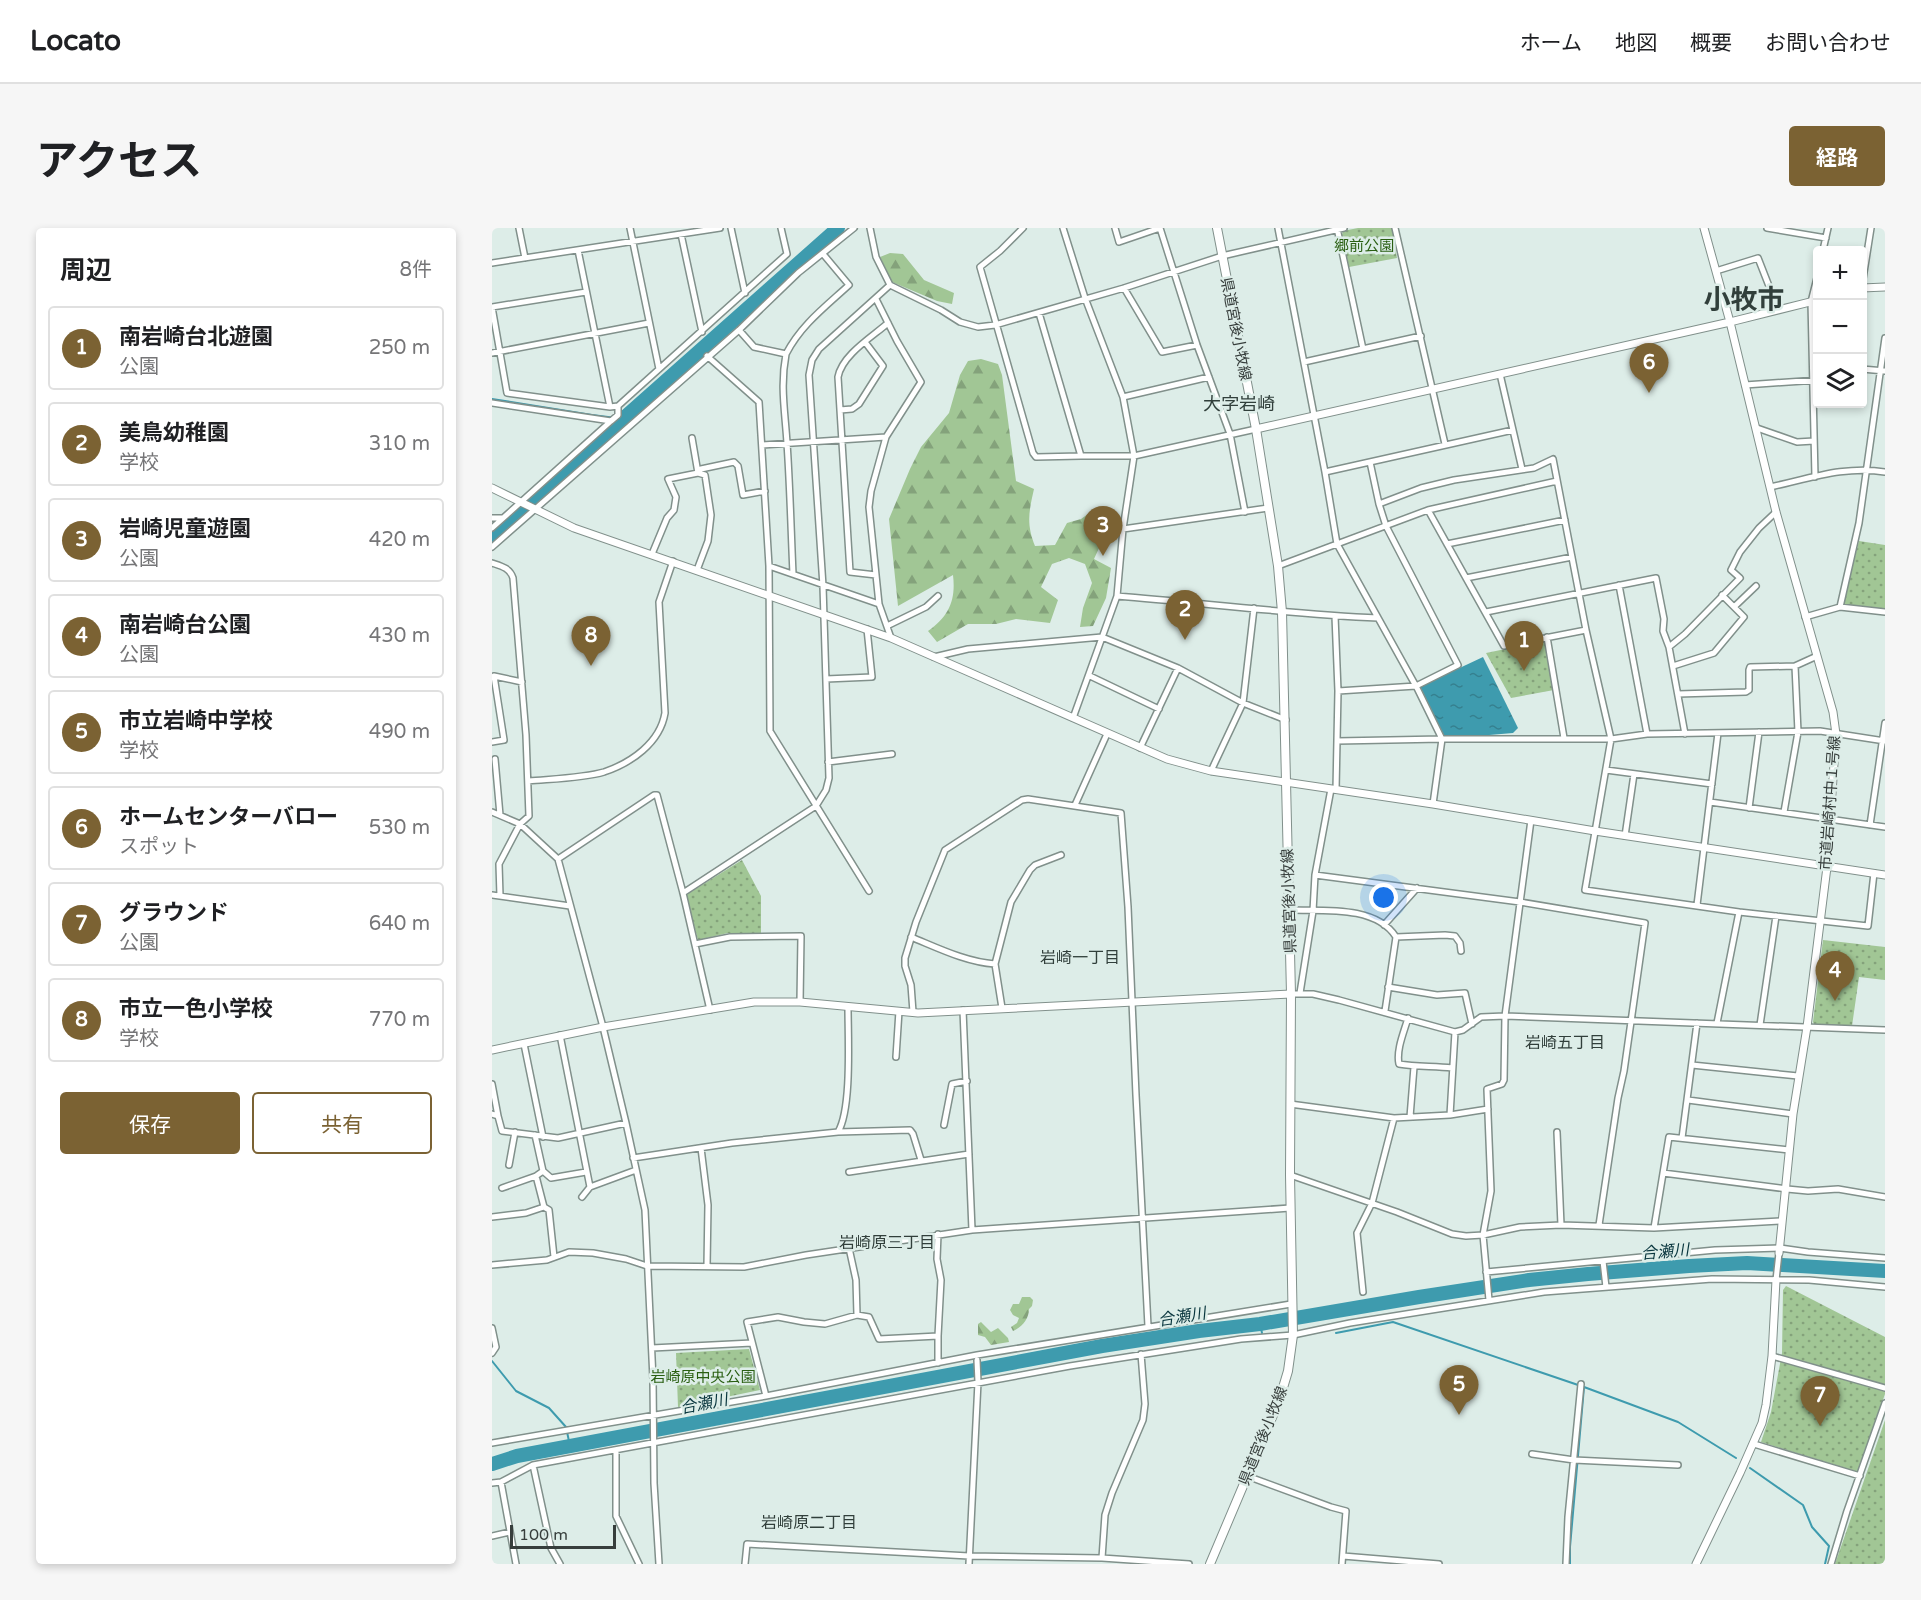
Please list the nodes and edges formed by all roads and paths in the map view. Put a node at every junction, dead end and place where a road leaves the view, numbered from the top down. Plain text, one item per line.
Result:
1 (519, 228) edge
2 (630, 228) edge
3 (720, 228) edge
4 (731, 228) edge
5 (781, 228) edge
6 (854, 228) edge
7 (870, 228) edge
8 (1023, 228) edge
9 (1063, 228) edge
10 (1114, 228) edge
11 (1217, 228) edge
12 (1278, 228) edge
13 (1344, 228) edge
14 (1395, 228) edge
15 (1704, 228) edge
16 (1767, 228) edge
17 (1828, 228) edge
18 (1871, 228) edge
19 (1337, 229) edge
20 (1775, 229) edge
21 (681, 234) junction
22 (1826, 238) junction
23 (632, 242) junction
24 (1281, 242) junction
25 (1824, 246) edge
26 (578, 250) junction
27 (823, 254) junction
28 (1222, 256) junction
29 (525, 258) junction
30 (1867, 258) edge
31 (492, 263) edge
32 (1173, 271) junction
33 (1716, 271) junction
34 (890, 285) junction
35 (1867, 287) edge
36 (1885, 287) edge
37 (1124, 288) junction
38 (585, 292) junction
39 (745, 293) junction
40 (1085, 298) junction
41 (876, 299) junction
42 (1813, 301) edge
43 (1778, 309) junction
44 (1039, 313) junction
45 (1730, 322) junction
46 (649, 323) junction
47 (888, 323) junction
48 (996, 325) junction
49 (739, 330) junction
50 (702, 332) junction
51 (596, 333) junction
52 (1421, 336) junction
53 (1885, 338) edge
54 (866, 342) junction
55 (1197, 345) junction
56 (1363, 349) junction
57 (501, 351) junction
58 (492, 353) edge
59 (786, 354) junction
60 (707, 356) junction
61 (1304, 362) junction
62 (659, 369) junction
63 (1867, 369) edge
64 (1882, 371) edge
65 (1500, 374) junction
66 (1209, 377) junction
67 (1813, 381) edge
68 (1745, 385) junction
69 (1432, 389) junction
70 (1123, 398) junction
71 (492, 403) edge
72 (618, 406) junction
73 (610, 407) junction
74 (1815, 408) edge
75 (840, 410) junction
76 (1313, 416) junction
77 (614, 418) junction
78 (1757, 428) junction
79 (1256, 429) junction
80 (1513, 430) junction
81 (1230, 434) junction
82 (886, 436) junction
83 (692, 438) dead end
84 (842, 440) junction
85 (1814, 441) junction
86 (813, 442) junction
87 (787, 443) junction
88 (1444, 444) junction
89 (762, 445) junction
90 (1081, 456) junction
91 (1134, 456) junction
92 (1370, 462) junction
93 (1522, 469) junction
94 (1867, 469) junction
95 (1325, 472) junction
96 (1885, 472) edge
97 (698, 474) junction
98 (1815, 477) junction
99 (1557, 481) junction
100 (1770, 487) junction
101 (492, 488) edge
102 (765, 491) junction
103 (520, 503) junction
104 (1379, 504) junction
105 (1268, 508) junction
106 (534, 509) junction
107 (1428, 510) junction
108 (1245, 512) junction
109 (1776, 512) junction
110 (503, 518) junction
111 (492, 519) edge
112 (1565, 520) junction
113 (1386, 526) junction
114 (492, 528) edge
115 (1123, 529) junction
116 (1337, 544) junction
117 (1447, 544) junction
118 (492, 547) edge
119 (652, 554) junction
120 (1572, 557) junction
121 (673, 561) junction
122 (492, 563) edge
123 (769, 566) junction
124 (1278, 566) junction
125 (697, 570) junction
126 (793, 574) junction
127 (876, 575) junction
128 (1466, 578) junction
129 (1619, 585) junction
130 (823, 586) junction
131 (1756, 586) dead end
132 (1580, 594) junction
133 (1722, 595) junction
134 (770, 596) junction
135 (938, 596) dead end
136 (1117, 596) junction
137 (879, 604) junction
138 (1734, 607) junction
139 (1840, 607) junction
140 (1254, 608) junction
141 (1282, 612) junction
142 (1486, 612) junction
143 (1885, 612) edge
144 (824, 614) junction
145 (1335, 616) junction
146 (1805, 617) junction
147 (1378, 618) junction
148 (887, 626) junction
149 (867, 629) junction
150 (1586, 630) junction
151 (1101, 637) junction
152 (1547, 637) junction
153 (891, 638) junction
154 (1669, 647) junction
155 (1817, 656) junction
156 (933, 657) junction
157 (1673, 666) junction
158 (1795, 666) junction
159 (1178, 668) junction
160 (493, 676) edge
161 (1090, 676) junction
162 (826, 680) junction
163 (522, 682) junction
164 (1416, 686) junction
165 (1338, 691) junction
166 (1678, 694) junction
167 (495, 703) edge
168 (1243, 703) junction
169 (1159, 709) junction
170 (1073, 718) junction
171 (1286, 720) junction
172 (1885, 723) edge
173 (1759, 732) junction
174 (1798, 732) junction
175 (1718, 733) junction
176 (1107, 734) junction
177 (1647, 734) junction
178 (1685, 734) junction
179 (1836, 734) junction
180 (1564, 738) junction
181 (1442, 739) junction
182 (1611, 739) junction
183 (1337, 741) junction
184 (1884, 741) edge
185 (492, 742) edge
186 (1140, 748) junction
187 (892, 754) dead end
188 (495, 759) dead end
189 (828, 762) junction
190 (1606, 770) junction
191 (1211, 771) junction
192 (1634, 774) junction
193 (528, 781) junction
194 (1286, 782) junction
195 (1712, 784) junction
196 (1334, 789) junction
197 (1710, 802) junction
198 (1433, 804) junction
199 (816, 806) junction
200 (1076, 806) junction
201 (1749, 808) junction
202 (492, 812) edge
203 (1784, 812) junction
204 (500, 815) junction
205 (1830, 819) junction
206 (1531, 820) junction
207 (519, 824) junction
208 (1870, 825) junction
209 (1885, 827) edge
210 (1595, 831) junction
211 (1625, 836) junction
212 (1704, 849) junction
213 (1061, 855) dead end
214 (558, 859) junction
215 (1827, 867) junction
216 (1874, 873) junction
217 (1315, 875) junction
218 (1885, 875) edge
219 (1417, 888) junction
220 (869, 891) dead end
221 (683, 893) junction
222 (492, 895) edge
223 (500, 896) junction
224 (1520, 902) junction
225 (1697, 905) junction
226 (570, 906) junction
227 (1290, 910) junction
228 (1313, 911) junction
229 (1739, 912) junction
230 (1776, 916) junction
231 (1820, 921) junction
232 (1384, 925) junction
233 (911, 937) junction
234 (1396, 937) junction
235 (695, 944) junction
236 (1461, 951) dead end
237 (995, 964) junction
238 (1388, 987) junction
239 (1296, 994) junction
240 (1132, 1001) junction
241 (800, 1002) junction
242 (848, 1007) junction
243 (1002, 1008) junction
244 (710, 1010) junction
245 (963, 1010) junction
246 (899, 1011) junction
247 (1385, 1011) junction
248 (913, 1012) junction
249 (1505, 1016) junction
250 (1408, 1018) junction
251 (1631, 1020) junction
252 (1697, 1023) junction
253 (1718, 1023) junction
254 (1472, 1024) junction
255 (1760, 1025) junction
256 (603, 1027) junction
257 (1807, 1027) junction
258 (1885, 1030) edge
259 (1455, 1032) junction
260 (560, 1035) junction
261 (524, 1044) junction
262 (492, 1050) edge
263 (896, 1057) dead end
264 (1692, 1065) junction
265 (1414, 1066) junction
266 (1452, 1068) junction
267 (1798, 1076) junction
268 (967, 1081) junction
269 (492, 1084) edge
270 (1688, 1100) junction
271 (1290, 1104) junction
272 (1488, 1109) junction
273 (1793, 1114) junction
274 (495, 1115) edge
275 (1450, 1115) junction
276 (1410, 1117) junction
277 (1394, 1118) junction
278 (626, 1123) junction
279 (944, 1125) dead end
280 (515, 1132) junction
281 (838, 1132) junction
282 (1557, 1132) dead end
283 (579, 1134) junction
284 (535, 1135) junction
285 (543, 1137) junction
286 (1682, 1138) junction
287 (701, 1148) junction
288 (1789, 1150) junction
289 (969, 1154) junction
290 (633, 1158) junction
291 (921, 1160) junction
292 (509, 1165) dead end
293 (636, 1170) junction
294 (543, 1171) junction
295 (586, 1172) junction
296 (849, 1172) dead end
297 (1663, 1173) junction
298 (1290, 1175) junction
299 (536, 1176) junction
300 (590, 1187) junction
301 (502, 1188) dead end
302 (1787, 1189) junction
303 (582, 1197) dead end
304 (1885, 1197) edge
305 (1372, 1203) junction
306 (544, 1207) junction
307 (1290, 1208) junction
308 (492, 1217) edge
309 (1142, 1218) junction
310 (1782, 1221) junction
311 (1561, 1225) junction
312 (1599, 1225) junction
313 (1654, 1228) junction
314 (972, 1230) junction
315 (938, 1234) junction
316 (1483, 1235) junction
317 (849, 1248) junction
318 (1780, 1250) junction
319 (554, 1257) junction
320 (1885, 1258) edge
321 (1603, 1261) junction
322 (492, 1265) edge
323 (647, 1266) junction
324 (707, 1266) junction
325 (1486, 1274) junction
326 (1776, 1280) junction
327 (1606, 1287) junction
328 (1885, 1287) edge
329 (1363, 1292) dead end
330 (1489, 1298) junction
331 (1291, 1305) junction
332 (857, 1315) junction
333 (1148, 1326) junction
334 (492, 1328) edge
335 (1293, 1333) junction
336 (938, 1336) junction
337 (752, 1343) junction
338 (652, 1348) junction
339 (492, 1353) edge
340 (1141, 1354) junction
341 (1772, 1356) junction
342 (977, 1360) dead end
343 (939, 1363) junction
344 (978, 1382) junction
345 (1581, 1384) dead end
346 (1885, 1388) edge
347 (766, 1396) junction
348 (1885, 1403) edge
349 (654, 1416) junction
350 (655, 1441) junction
351 (492, 1443) edge
352 (1754, 1444) junction
353 (616, 1450) junction
354 (1532, 1454) dead end
355 (1578, 1460) junction
356 (533, 1465) junction
357 (1678, 1465) dead end
358 (1246, 1476) junction
359 (1860, 1476) junction
360 (501, 1482) junction
361 (492, 1483) edge
362 (510, 1532) junction
363 (492, 1536) edge
364 (969, 1556) junction
365 (1343, 1556) junction
366 (1102, 1558) junction
367 (516, 1564) edge
368 (560, 1564) edge
369 (639, 1564) edge
370 (659, 1564) edge
371 (745, 1564) edge
372 (969, 1564) edge
373 (1189, 1564) edge
374 (1210, 1564) edge
375 (1342, 1564) edge
376 (1439, 1564) edge
377 (1566, 1564) edge
378 (1696, 1564) edge
379 (1831, 1564) edge

1 - 29 street
2 - 23 street
3 - 21 street
4 - 39 street
5 - 39 street
6 - 27 street
7 - 34 street
8 - 48 street
9 - 40 street
10 - 32 street
11 - 28 main road, 県道宮後小牧線
12 - 24 street
13 - 19 street
14 - 52 street
15 - 33 street, 市道岩崎村中１号線
16 - 20 street
17 - 22 street
18 - 30 street
19 - 24 street
19 - 56 street
20 - 22 street
21 - 23 street
21 - 50 street
22 - 25 street
23 - 26 street
23 - 46 street
24 - 28 street
24 - 61 street
26 - 29 street
26 - 38 street
27 - 49 street
27 - 59 street
28 - 32 street
28 - 79 main road, 県道宮後小牧線
29 - 31 street
32 - 37 street
32 - 55 street
33 - 43 street
33 - 45 street, 市道岩崎村中１号線
34 - 41 street
34 - 48 street
35 - 36 street
37 - 40 street
37 - 55 street
38 - 51 street
38 - 57 street
39 - 50 street
40 - 44 street
40 - 70 street
41 - 47 street
41 - 86 street
42 - 43 street
43 - 45 street
44 - 48 street
44 - 90 street
45 - 65 street
45 - 68 street, 市道岩崎村中１号線
46 - 51 street
46 - 62 street
47 - 54 street
47 - 82 street
48 - 90 street
49 - 59 street
49 - 60 street
50 - 62 street
51 - 57 street
51 - 73 street
52 - 56 street
52 - 69 street
53 - 64 street
54 - 75 street
54 - 75 street
55 - 66 street
56 - 61 street
57 - 58 street
57 - 73 street
59 - 87 street
60 - 89 street
60 - 106 street
61 - 76 street
62 - 72 street
63 - 64 street
64 - 94 street
65 - 69 street
65 - 80 street
66 - 70 street
66 - 81 street
67 - 68 street
68 - 78 street, 市道岩崎村中１号線
69 - 76 street
69 - 88 street
70 - 91 street
71 - 77 street
72 - 73 street
72 - 77 street
74 - 85 street
75 - 84 street
76 - 79 street
76 - 95 street
77 - 103 street
78 - 85 street
78 - 100 street, 市道岩崎村中１号線
79 - 81 street
79 - 105 main road, 県道宮後小牧線
80 - 88 street
80 - 93 street
81 - 91 street
81 - 108 street
82 - 84 street
82 - 127 street
83 - 97 street
84 - 86 street
84 - 127 street
85 - 98 street
86 - 87 street
86 - 130 street
87 - 89 street
87 - 126 street
88 - 92 street
89 - 102 street
90 - 91 street
91 - 115 street
92 - 95 street
92 - 104 street
93 - 99 street
93 - 104 street
94 - 96 street
94 - 98 street
94 - 139 street
95 - 116 street
97 - 102 street
97 - 119 street
97 - 125 street
98 - 100 street
99 - 107 street
99 - 112 street
100 - 109 street, 市道岩崎村中１号線
101 - 103 street
102 - 123 street
103 - 106 street
103 - 110 street
104 - 113 street
105 - 108 street
105 - 124 main road, 県道宮後小牧線
106 - 118 street
106 - 119 street
107 - 113 street
107 - 117 street
108 - 115 street
109 - 133 street
109 - 146 street, 市道岩崎村中１号線
110 - 111 street
110 - 114 street
112 - 117 street
112 - 120 street
113 - 116 street
113 - 164 street
115 - 136 street
116 - 124 street
116 - 147 street
117 - 128 street
119 - 121 street
120 - 128 street
120 - 132 street
121 - 125 street
121 - 193 street
122 - 163 street
123 - 126 street
123 - 134 street
124 - 141 main road, 県道宮後小牧線
125 - 134 street
126 - 130 street
127 - 137 street
128 - 142 street
129 - 132 street
129 - 154 street
129 - 177 street
130 - 137 street
130 - 144 street
131 - 138 street
132 - 142 street
132 - 150 street
133 - 138 street
133 - 154 street
134 - 144 street
134 - 199 street
135 - 148 street
136 - 140 street
136 - 151 street
137 - 148 street
138 - 157 street
139 - 143 street
139 - 146 street
140 - 141 street
140 - 168 street
141 - 145 street
141 - 171 main road, 県道宮後小牧線
142 - 152 street
144 - 149 street
144 - 162 street
145 - 147 street
145 - 165 street
146 - 155 street, 市道岩崎村中１号線
147 - 164 street
148 - 153 street
149 - 153 street
149 - 162 street
150 - 152 street
150 - 182 street
151 - 156 street
151 - 159 street
151 - 161 street
152 - 180 street
153 - 156 street
154 - 157 street
155 - 158 street
155 - 179 street, 市道岩崎村中１号線
156 - 170 street
157 - 166 street
158 - 166 street
158 - 174 street
159 - 168 street
159 - 169 street
160 - 163 street
160 - 167 street
161 - 169 street
161 - 170 street
162 - 189 street
163 - 193 street
164 - 165 street
164 - 181 street
165 - 183 street
166 - 178 street
167 - 185 street
168 - 171 street
168 - 191 street
169 - 186 street
170 - 176 street
171 - 194 main road, 県道宮後小牧線
172 - 184 street
173 - 174 street
173 - 175 street
173 - 201 street
174 - 179 street
174 - 203 street
175 - 178 street
175 - 195 street
176 - 186 street
176 - 200 street
177 - 178 street
177 - 182 street
179 - 184 street
179 - 205 street, 市道岩崎村中１号線
180 - 181 street
180 - 182 street
181 - 183 street
181 - 198 street
182 - 190 street
183 - 196 street
184 - 208 street
186 - 191 street
187 - 189 street
188 - 204 street
189 - 199 street
190 - 192 street
190 - 210 street
191 - 194 street
192 - 195 street
192 - 211 street
193 - 207 street
194 - 196 street
194 - 227 main road, 県道宮後小牧線
195 - 197 street
196 - 198 street
196 - 217 street
197 - 201 street
197 - 212 street
198 - 206 street
199 - 220 street
199 - 221 street
200 - 233 street
200 - 240 street
201 - 203 street
202 - 204 street
203 - 205 street
204 - 207 street
205 - 208 street
205 - 215 street, 市道岩崎村中１号線
206 - 210 street
206 - 224 street
207 - 214 street
207 - 223 street
208 - 209 street
210 - 211 street
210 - 225 street
211 - 212 street
212 - 215 street
212 - 225 street
213 - 237 street
214 - 221 street
214 - 226 street
215 - 216 street
215 - 231 street, 市道岩崎村中１号線
216 - 218 street
216 - 231 street
217 - 219 street
217 - 228 street
219 - 224 street
219 - 232 street
221 - 235 street
222 - 223 street
223 - 226 street
224 - 249 street
224 - 251 street
225 - 229 street
226 - 256 street
227 - 228 street
227 - 239 main road, 県道宮後小牧線
228 - 232 street
228 - 239 street
229 - 230 street
229 - 253 street
230 - 231 street
230 - 255 street
231 - 257 street, 市道岩崎村中１号線
232 - 234 street
233 - 237 street
233 - 248 street
234 - 236 street
234 - 238 street
235 - 241 street
235 - 244 street
237 - 243 street
238 - 247 street
238 - 254 street
239 - 240 street
239 - 247 street
239 - 271 main road, 県道宮後小牧線
240 - 243 street
240 - 309 street
241 - 242 street
241 - 244 street
242 - 246 street
242 - 281 street
243 - 245 street
244 - 256 street
245 - 248 street
245 - 268 street
246 - 248 street
246 - 263 street
247 - 250 street
249 - 251 street
249 - 254 street
249 - 272 street
250 - 259 street
250 - 265 street
251 - 252 street
251 - 312 street
252 - 253 street
252 - 264 street
253 - 255 street
254 - 259 street
255 - 257 street
256 - 260 street
256 - 278 street
257 - 258 street
257 - 267 street, 市道岩崎村中１号線
259 - 266 street
260 - 261 street
260 - 283 street
261 - 262 street
261 - 285 street
264 - 267 street
264 - 270 street
265 - 266 street
265 - 276 street
266 - 275 street
267 - 273 street, 市道岩崎村中１号線
268 - 279 street
268 - 289 street
269 - 274 street
270 - 273 street
270 - 286 street
271 - 277 street
271 - 298 main road, 県道宮後小牧線
272 - 275 street
272 - 316 street
273 - 288 street, 市道岩崎村中１号線
274 - 280 street
275 - 276 street
276 - 277 street
277 - 305 street
278 - 283 street
278 - 290 street
280 - 284 street
280 - 292 street
281 - 287 street
281 - 291 street
282 - 311 street
283 - 285 street
283 - 295 street
284 - 285 street
284 - 294 street
286 - 288 street
286 - 297 street
287 - 290 street
287 - 324 street
288 - 302 street, 市道岩崎村中１号線
289 - 291 street
289 - 314 street
290 - 293 street
291 - 296 street
293 - 300 street
293 - 323 street
294 - 295 street
294 - 299 street
295 - 300 street
297 - 302 street
297 - 313 street
298 - 305 street
298 - 307 main road, 県道宮後小牧線
299 - 301 street
299 - 306 street
300 - 303 street
302 - 304 street
302 - 310 street, 市道岩崎村中１号線
305 - 316 street
305 - 329 street
306 - 308 street
306 - 319 street
307 - 309 street
307 - 331 main road, 県道宮後小牧線
309 - 314 street
309 - 333 street
310 - 313 street
310 - 318 street, 市道岩崎村中１号線
311 - 312 street
311 - 316 street
312 - 313 street
314 - 315 street
315 - 317 street
315 - 336 street
316 - 325 street
317 - 324 street
317 - 332 street
318 - 320 street
318 - 321 street
318 - 326 street
319 - 322 street
319 - 323 street
321 - 325 street
321 - 327 street
323 - 324 street
323 - 338 street
325 - 330 street
326 - 327 street
326 - 328 street
326 - 341 street
327 - 330 street
330 - 335 street
331 - 333 street
331 - 335 main road, 県道宮後小牧線
332 - 336 street
332 - 337 street
333 - 343 street
334 - 339 street
335 - 340 street
335 - 358 main road, 県道宮後小牧線
336 - 343 street
337 - 338 street
337 - 347 street
338 - 349 street
340 - 344 street
340 - 366 street
341 - 346 street
341 - 352 street
342 - 344 street
343 - 347 street
344 - 350 street
344 - 364 street
345 - 355 street
347 - 349 street
348 - 359 street
349 - 350 street
349 - 351 street
350 - 353 street
350 - 370 street
352 - 359 street
352 - 378 street
353 - 356 street
353 - 369 street
354 - 355 street
355 - 357 street
355 - 377 street
356 - 360 street
356 - 368 street
358 - 365 street
358 - 374 main road, 県道宮後小牧線
359 - 379 street
360 - 361 street
360 - 362 street
362 - 363 street
362 - 367 street
364 - 366 street
364 - 371 street
364 - 372 street
365 - 375 street
365 - 376 street
366 - 373 street

